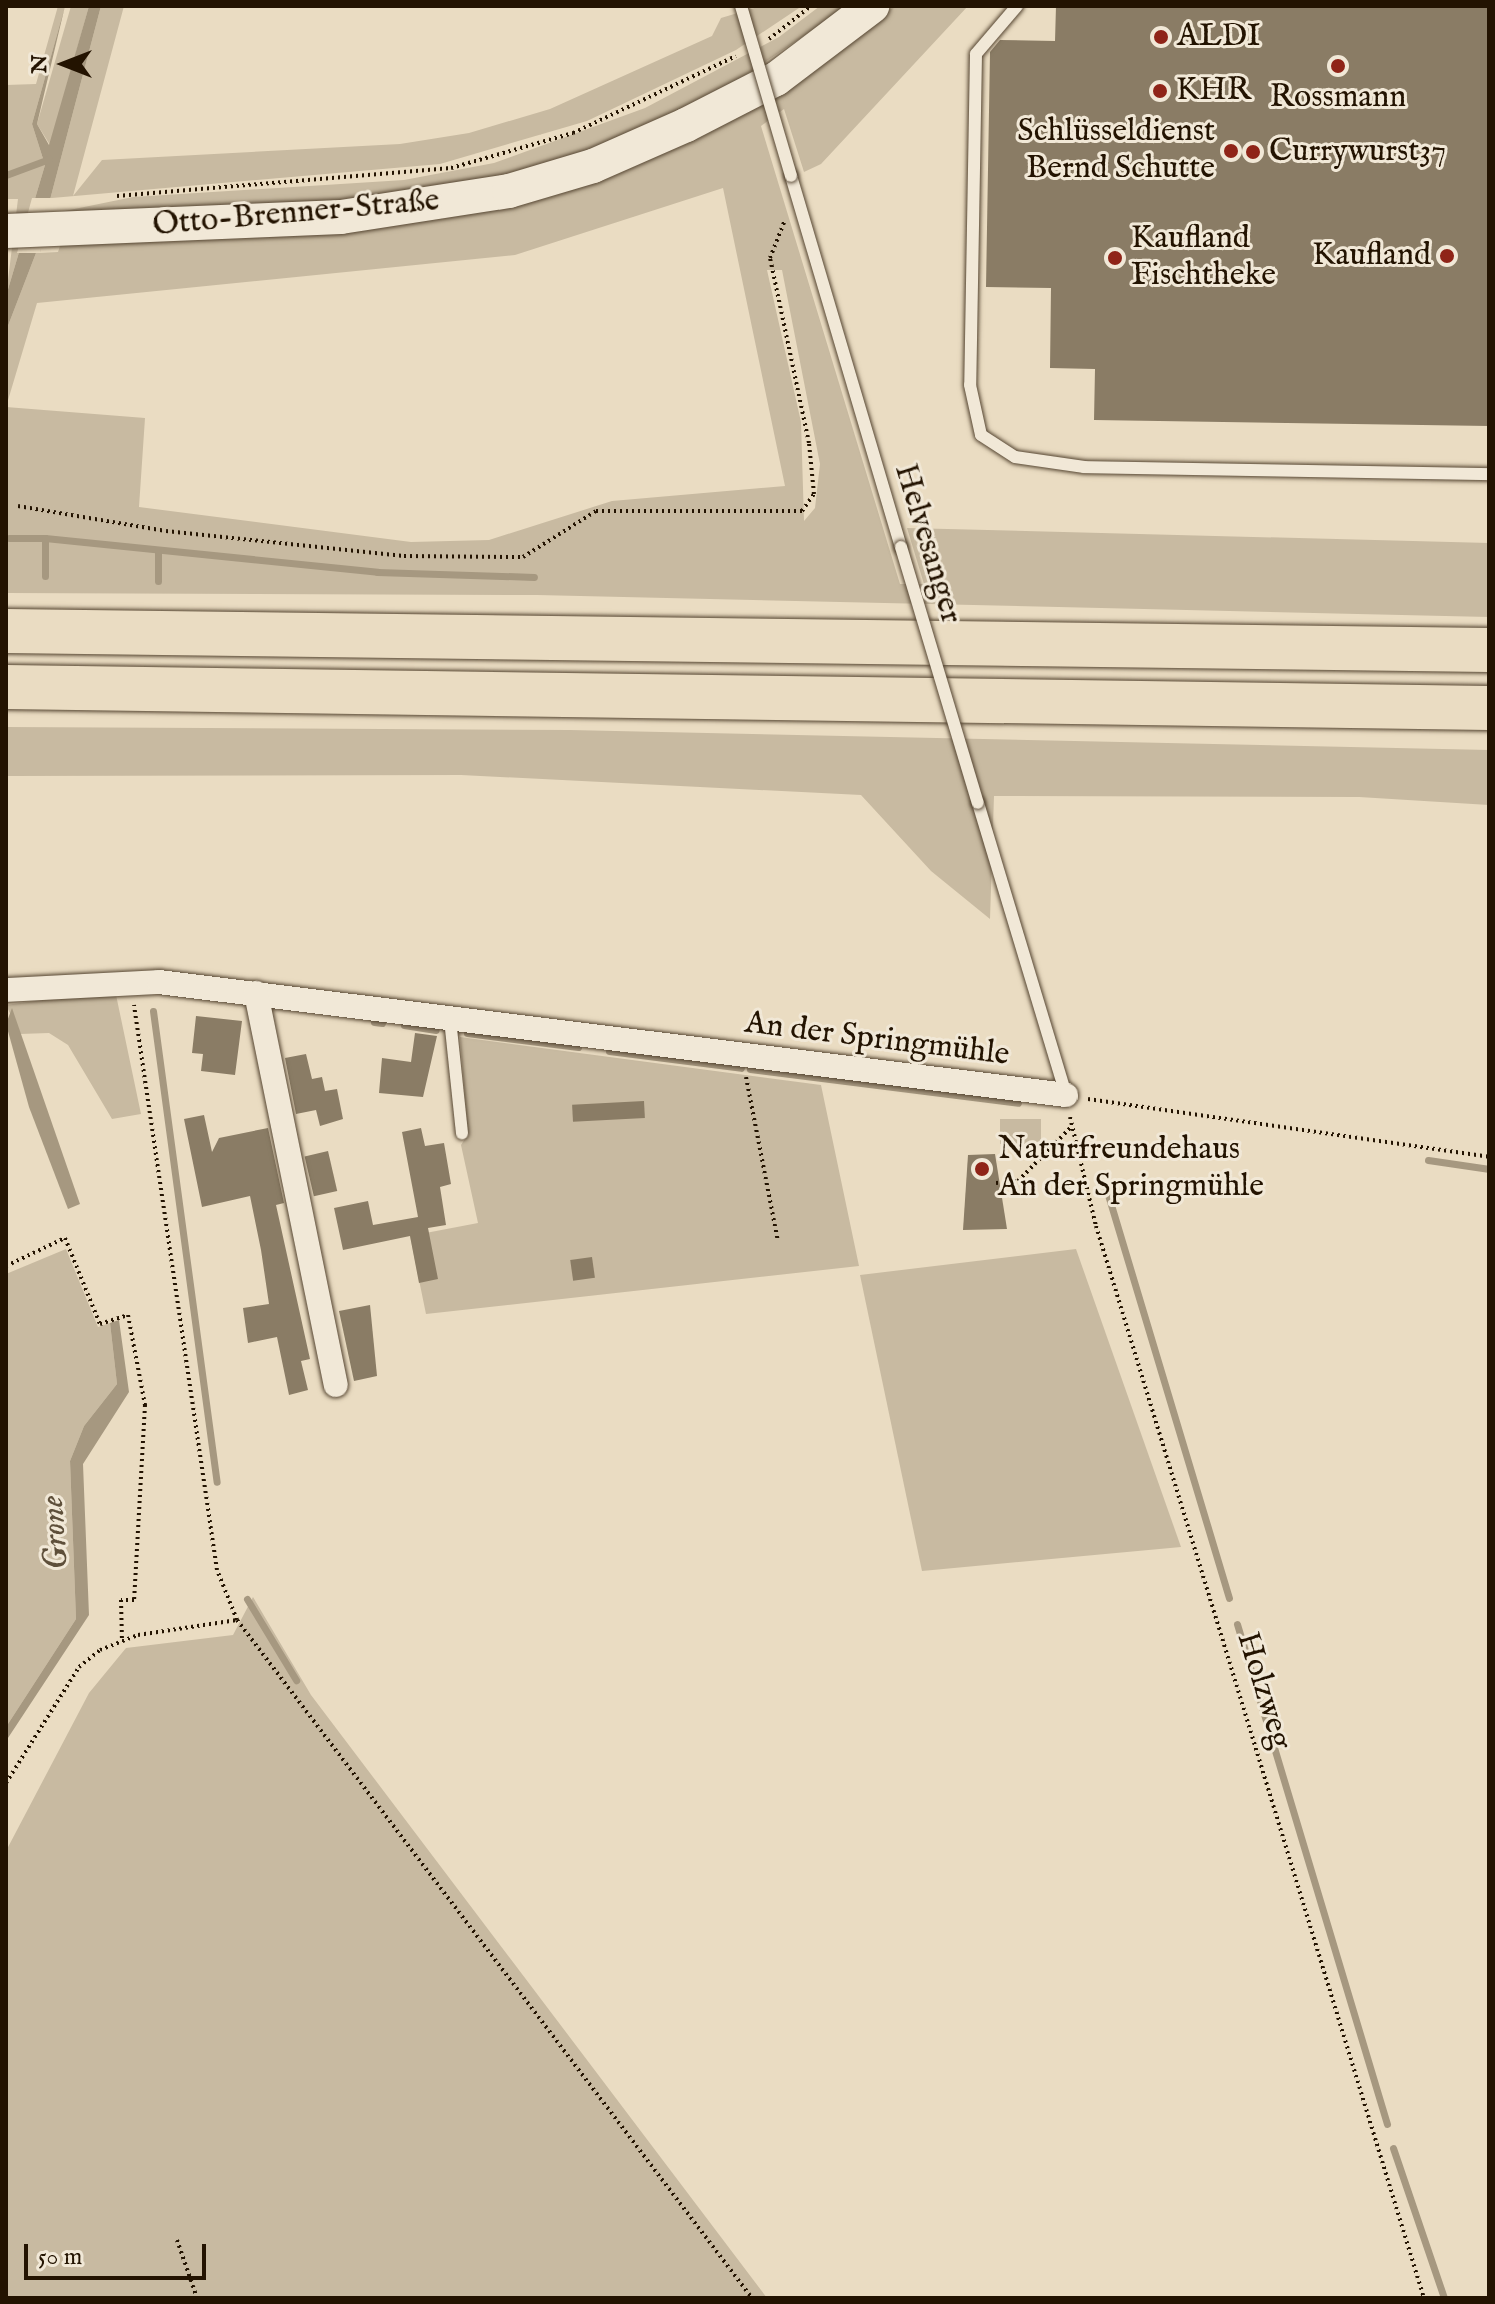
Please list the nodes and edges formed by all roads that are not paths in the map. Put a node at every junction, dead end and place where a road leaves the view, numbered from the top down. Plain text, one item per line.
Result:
1 (741, 6) edge
2 (872, 6) edge
3 (1017, 6) edge
4 (6, 231) edge
5 (1489, 474) edge
6 (6, 631) edge
7 (1489, 650) edge
8 (6, 687) edge
9 (1489, 708) edge
10 (6, 990) edge
11 (256, 993) junction
12 (450, 1019) junction
13 (1066, 1095) joint
14 (462, 1133) dead end
15 (336, 1385) dead end

1 - 13 lane, Helvesanger, bridge
2 - 4 main road, Otto-Brenner-Straße
3 - 5 lane
6 - 7 highway
8 - 9 highway
10 - 11 street, An der Springmühle
11 - 12 street, An der Springmühle
11 - 15 street
12 - 13 street, An der Springmühle
12 - 14 lane

